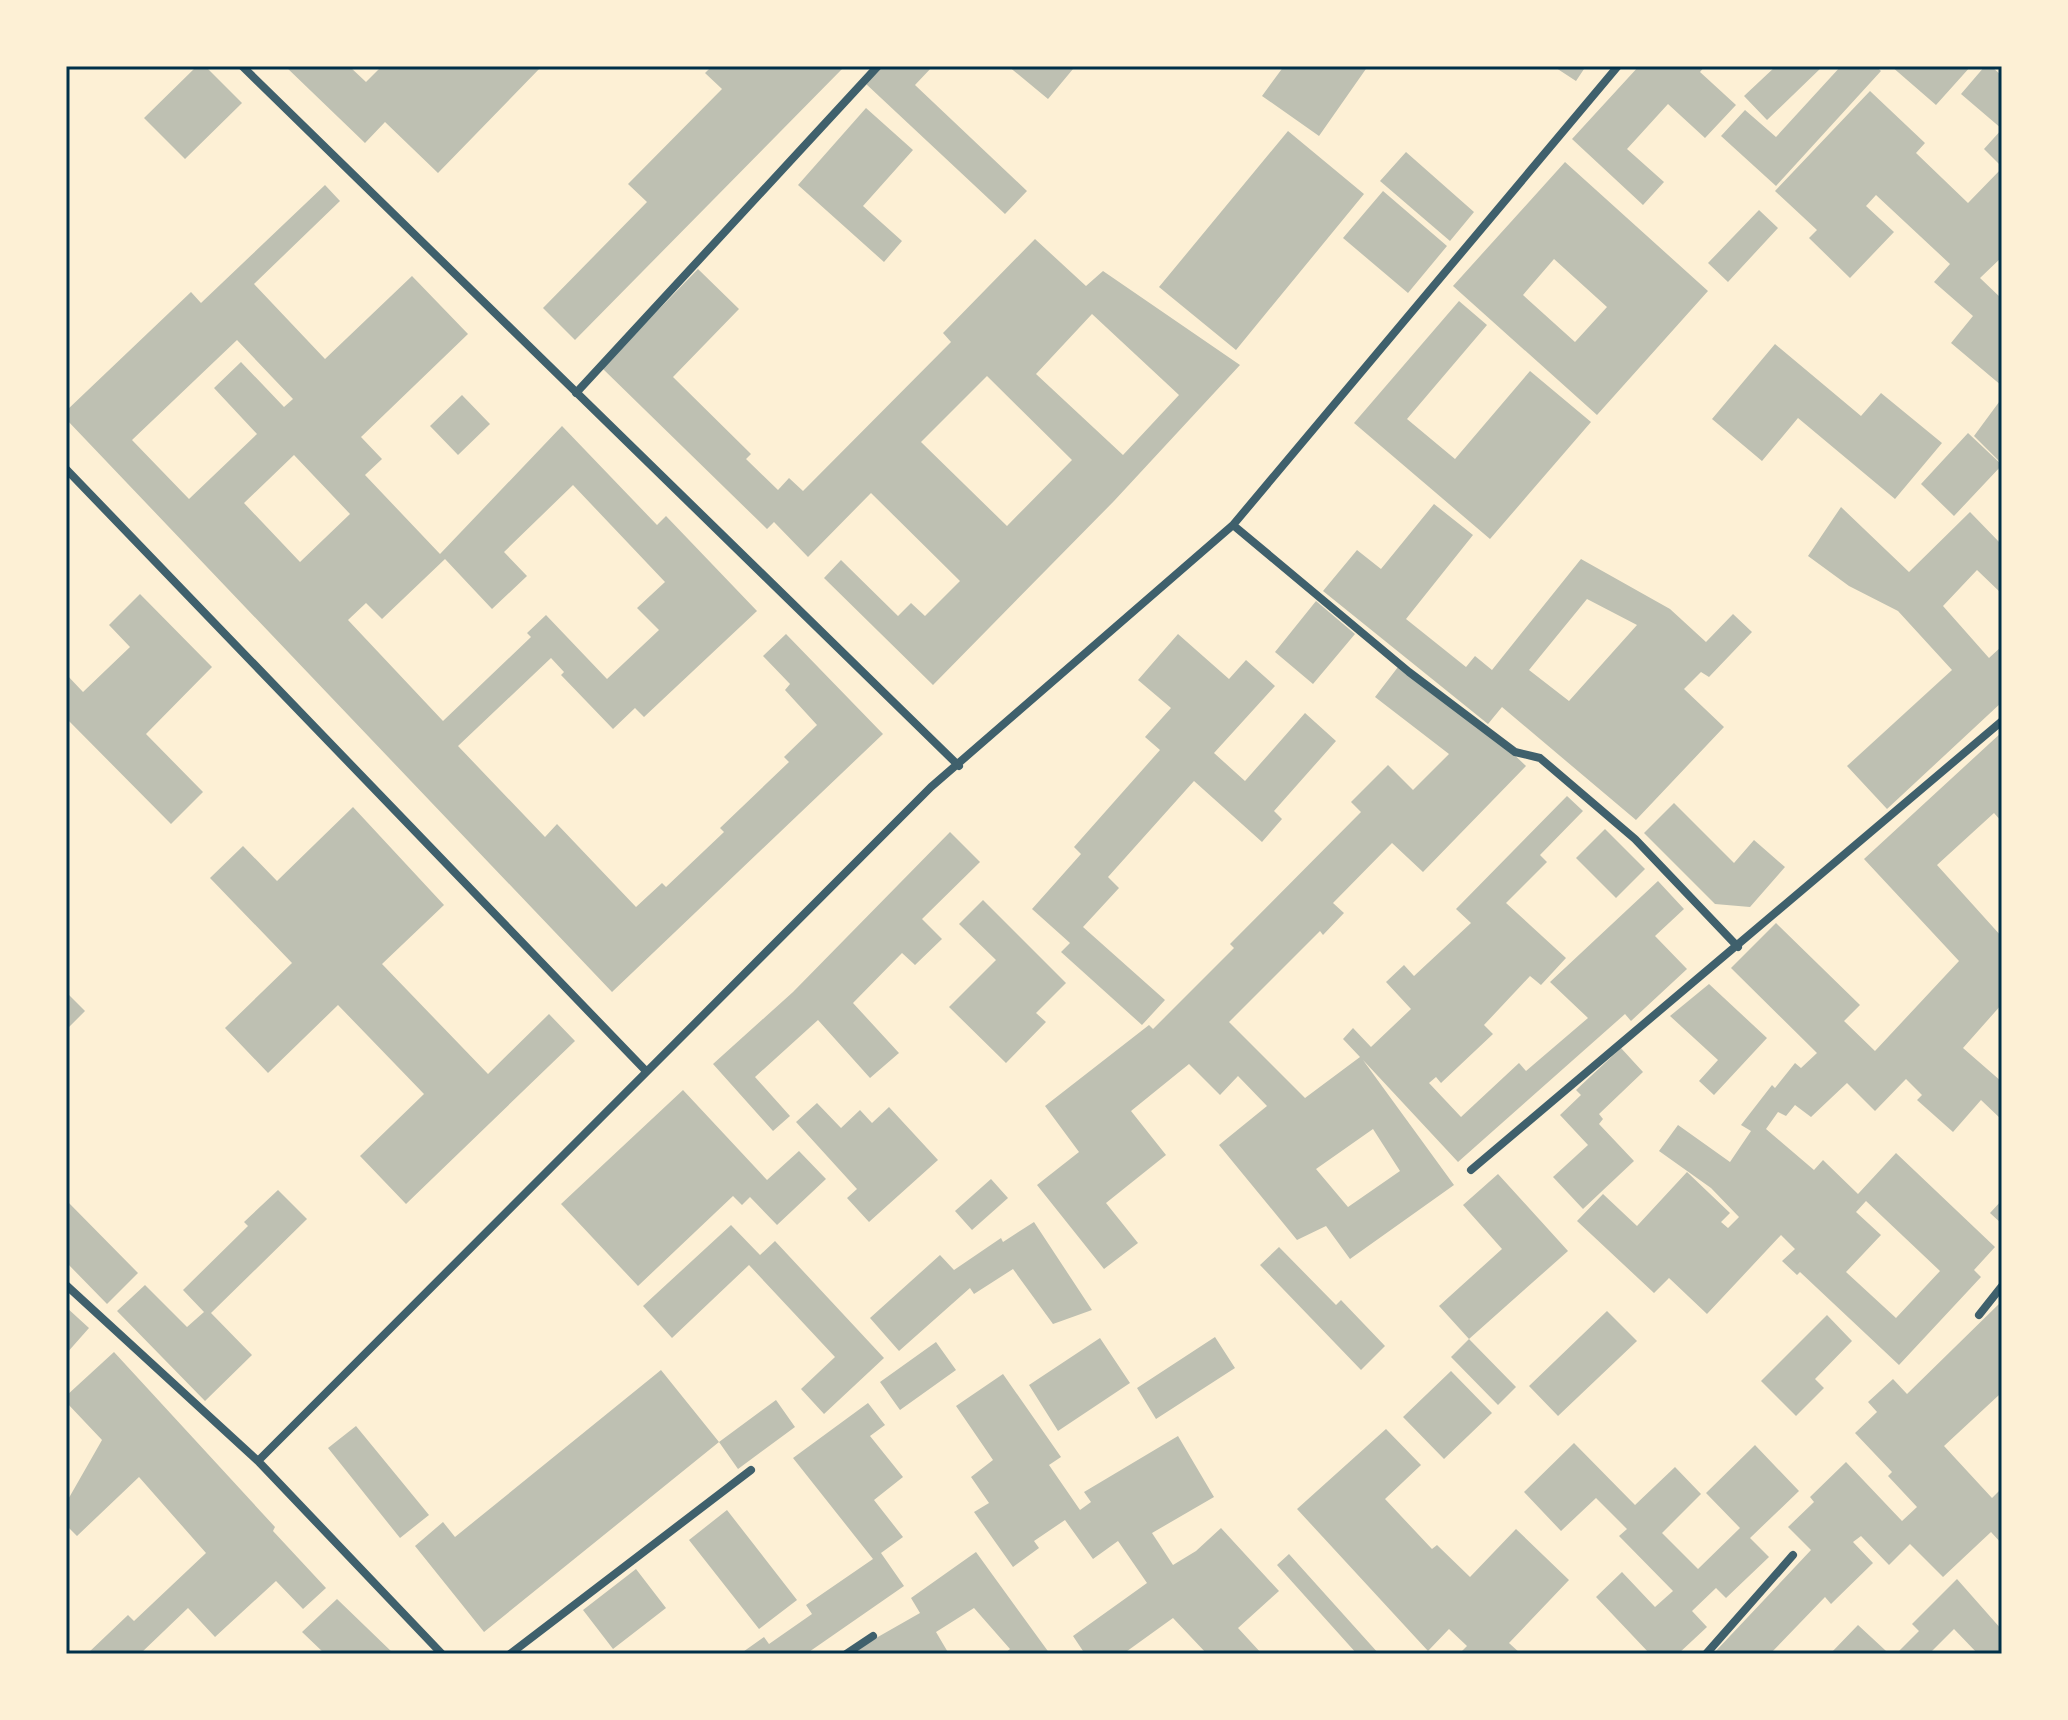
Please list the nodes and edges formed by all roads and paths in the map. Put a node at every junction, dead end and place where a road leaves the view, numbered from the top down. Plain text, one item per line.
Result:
1 (242, 66) edge
2 (878, 66) edge
3 (1618, 66) edge
4 (576, 393) junction
5 (66, 469) edge
6 (1233, 525) junction
7 (2002, 721) edge
8 (959, 766) junction
9 (1738, 947) junction
10 (646, 1071) junction
11 (1471, 1170) dead end
12 (66, 1285) edge
13 (2002, 1286) edge
14 (1979, 1315) dead end
15 (258, 1461) junction
16 (751, 1470) dead end
17 (1793, 1555) dead end
18 (873, 1636) dead end
19 (442, 1654) edge
20 (510, 1654) edge
21 (846, 1654) edge
22 (1706, 1654) edge

1 - 4 street
2 - 4 street
3 - 6 street
4 - 8 street
5 - 10 street
6 - 8 street
6 - 9 street
7 - 9 street
8 - 10 street
9 - 11 street
10 - 15 street
12 - 15 street
13 - 14 street
15 - 19 street
16 - 20 street
17 - 22 street
18 - 21 street

